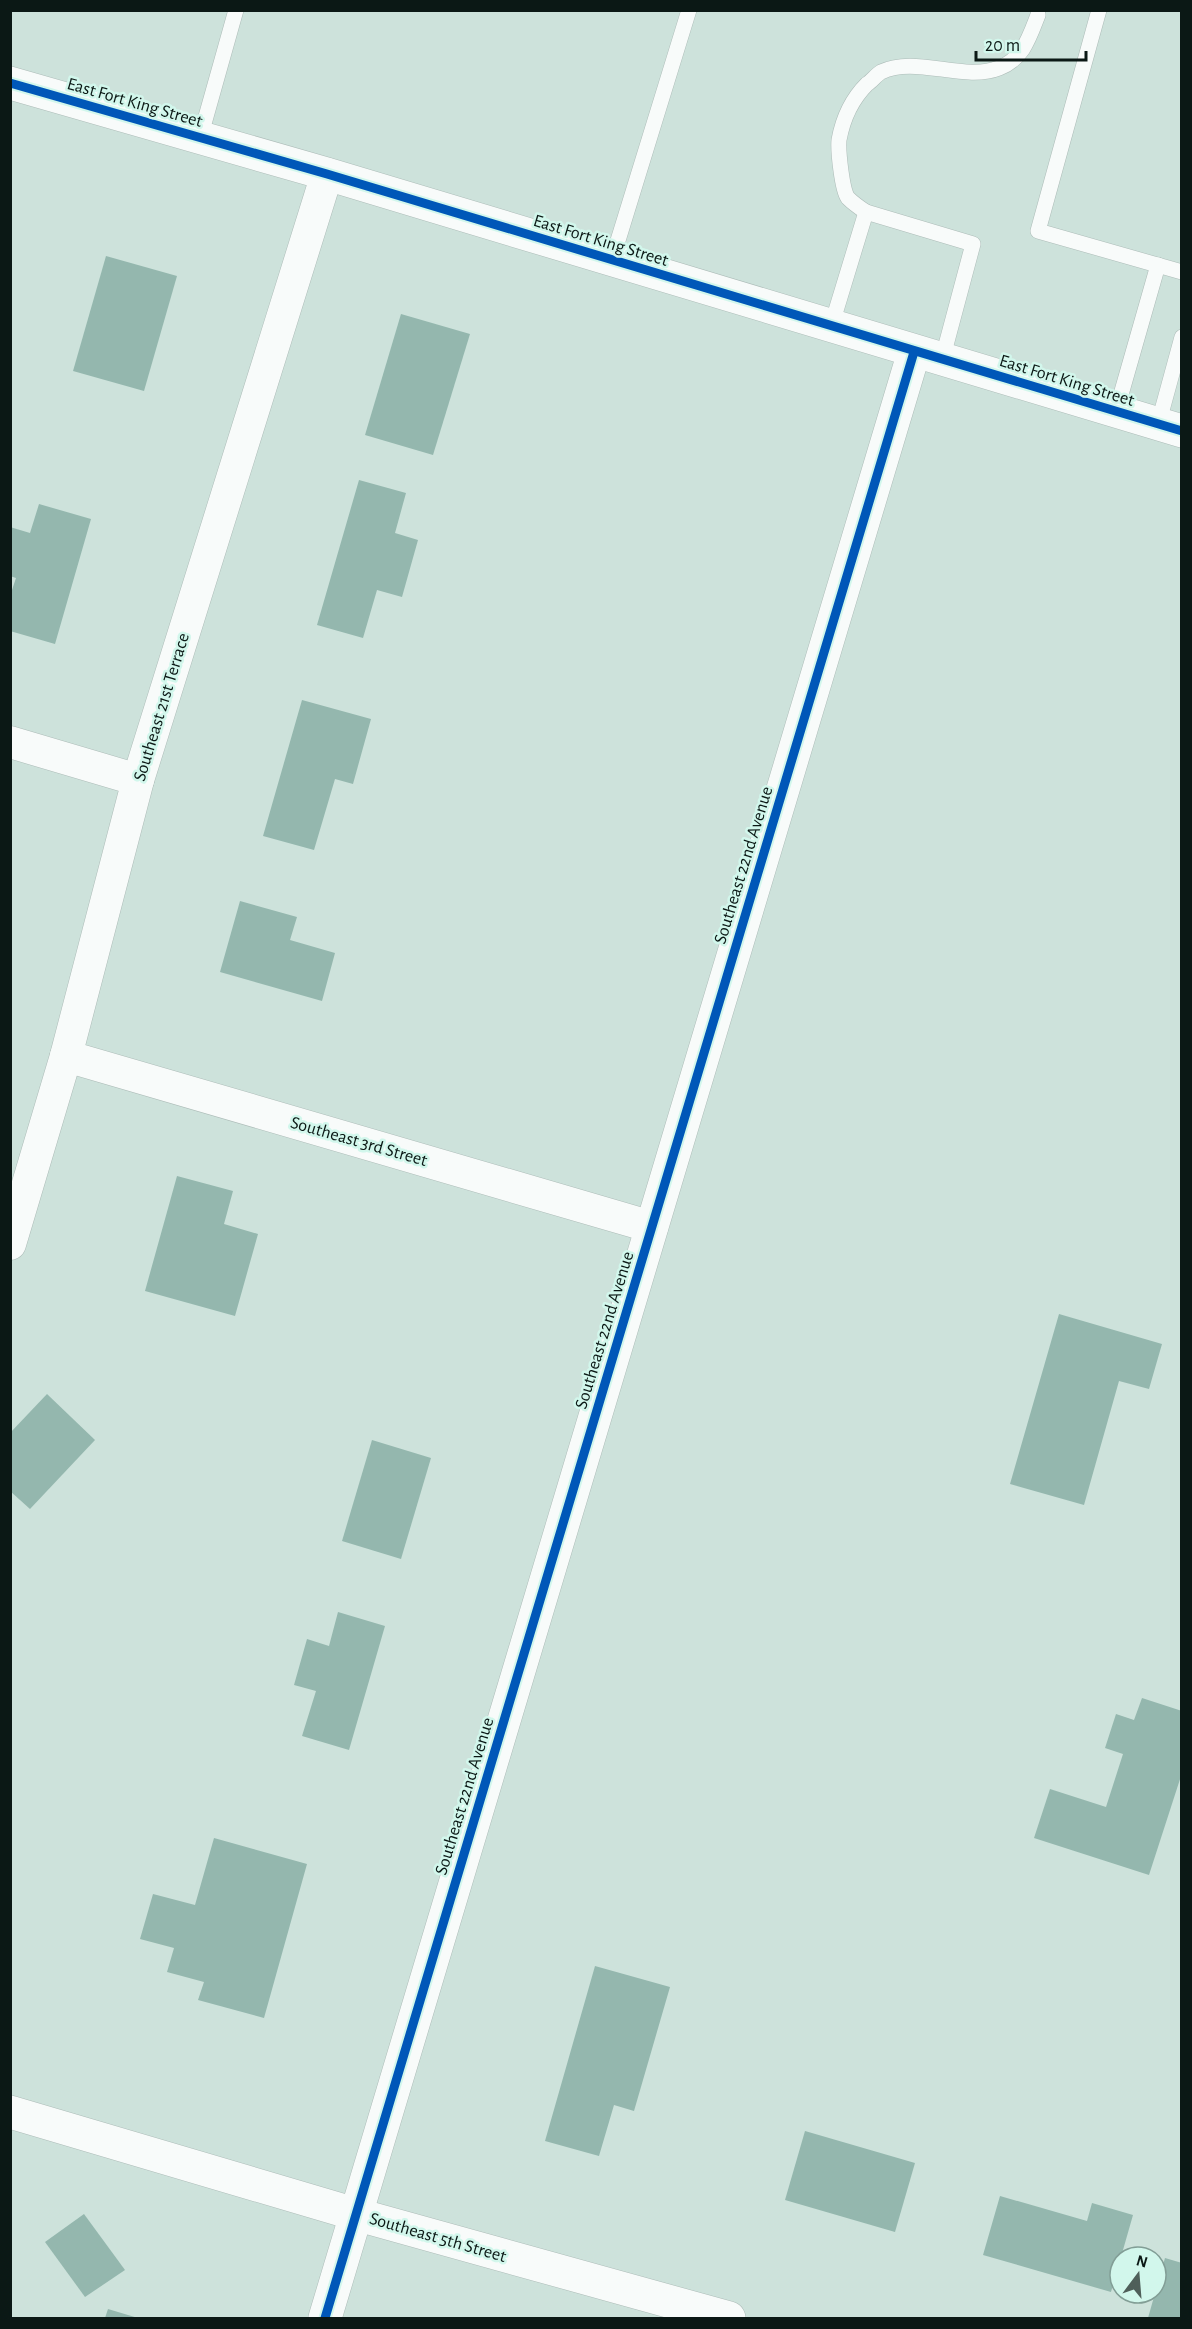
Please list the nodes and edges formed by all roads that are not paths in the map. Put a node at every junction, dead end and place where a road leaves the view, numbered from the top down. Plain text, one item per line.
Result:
1 (236, 10) edge
2 (689, 10) edge
3 (1099, 10) edge
4 (1038, 15) dead end
5 (10, 83) edge
6 (200, 138) junction
7 (327, 174) junction
8 (866, 212) junction
9 (612, 260) junction
10 (1158, 265) junction
11 (1182, 272) edge
12 (831, 327) junction
13 (1182, 337) edge
14 (928, 356) junction
15 (1116, 412) junction
16 (1170, 428) edge
17 (10, 742) edge
18 (138, 780) junction
19 (66, 1056) junction
20 (652, 1227) junction
21 (10, 1245) edge
22 (10, 2112) edge
23 (355, 2214) junction
24 (325, 2319) edge
25 (729, 2319) edge

1 - 6 lane
2 - 9 lane
3 - 10 lane
4 - 8 lane
5 - 6 street, East Fort King Street
6 - 7 street, East Fort King Street
7 - 9 street, East Fort King Street
7 - 18 street, Southeast 21st Terrace
8 - 12 lane
8 - 14 lane
9 - 12 street, East Fort King Street
10 - 11 lane
10 - 15 lane
12 - 14 street, East Fort King Street
13 - 16 lane
14 - 15 street, East Fort King Street
14 - 20 street, Southeast 22nd Avenue
15 - 16 street, East Fort King Street
17 - 18 street
18 - 19 street, Southeast 21st Terrace
19 - 20 street, Southeast 3rd Street
19 - 21 street, Southeast 21st Terrace
20 - 23 street, Southeast 22nd Avenue
22 - 23 street, Southeast 5th Street
23 - 24 street, Southeast 22nd Avenue
23 - 25 street, Southeast 5th Street

